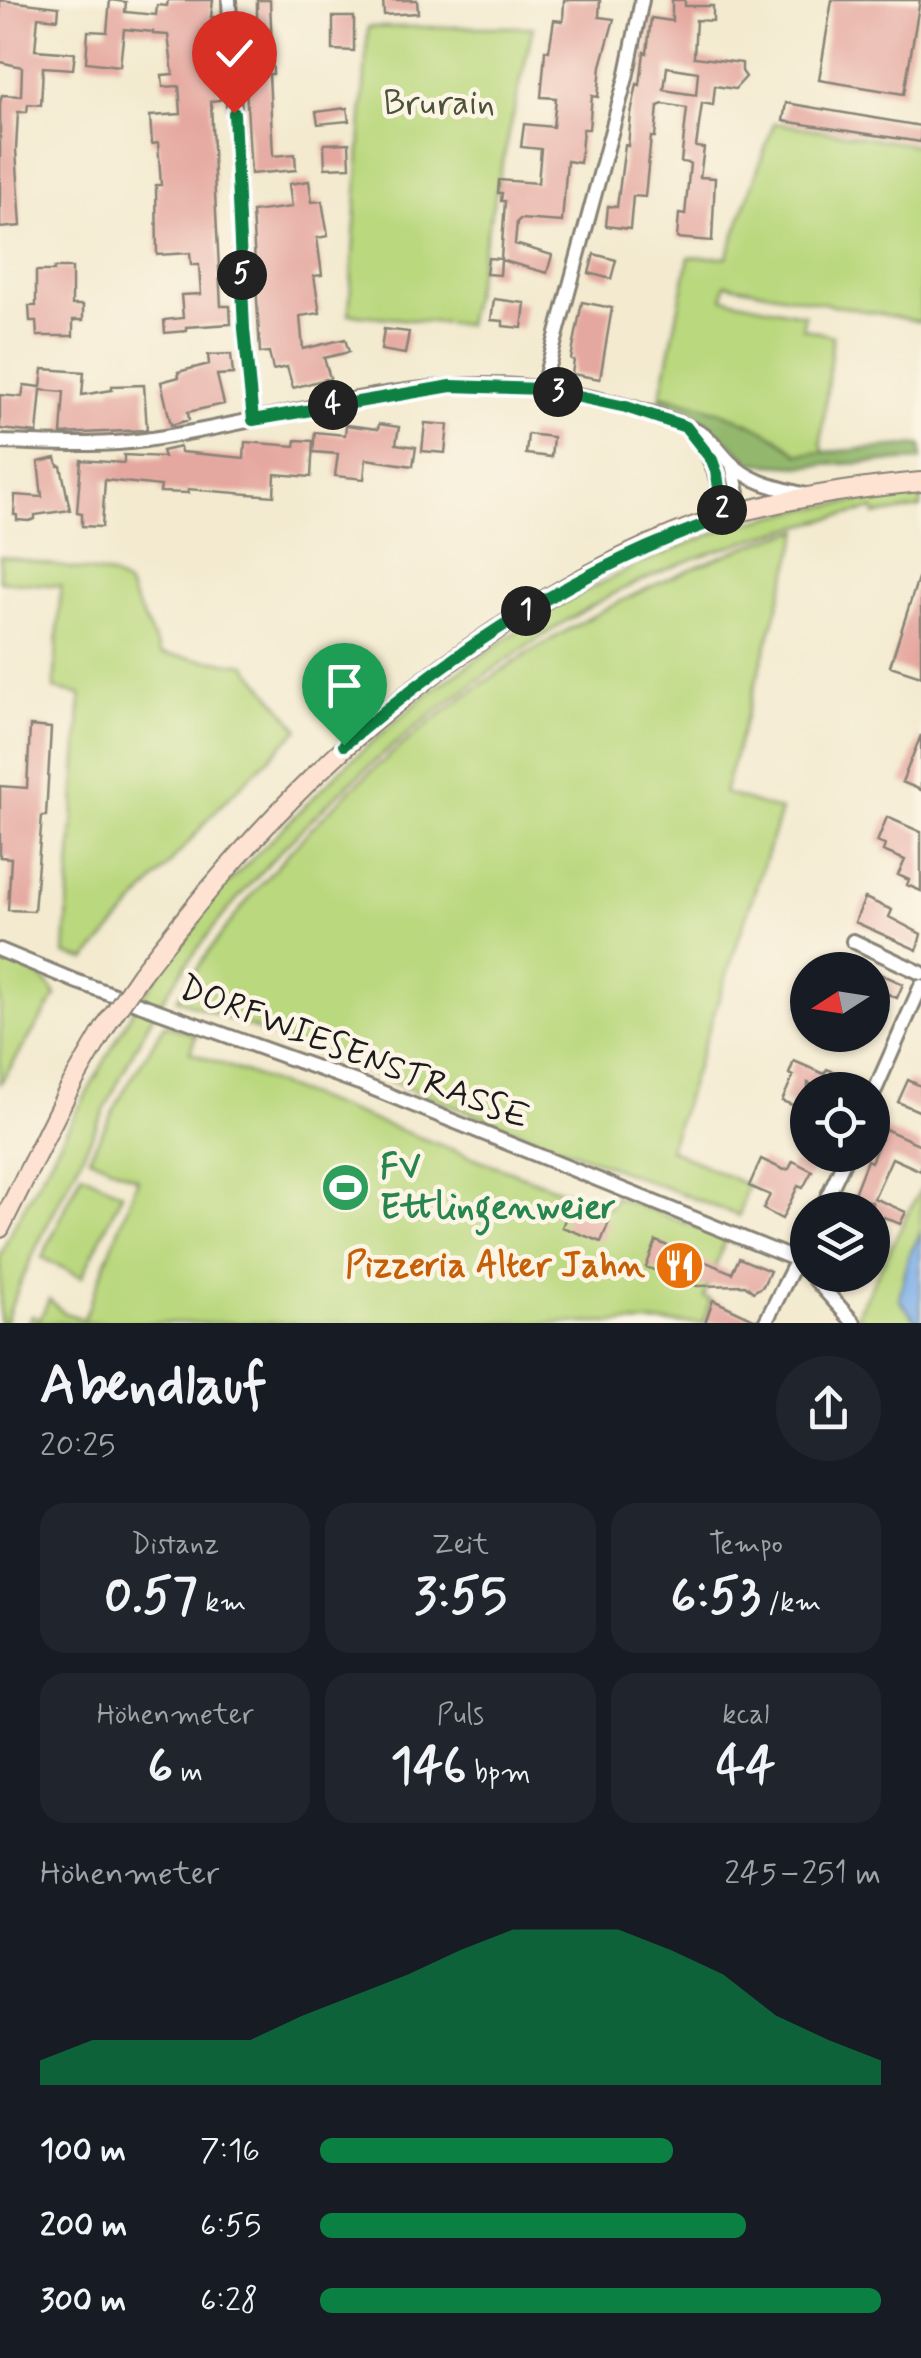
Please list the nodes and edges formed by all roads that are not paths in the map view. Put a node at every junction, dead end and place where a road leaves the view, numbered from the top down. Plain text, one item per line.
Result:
1 (229, 0) edge
2 (642, 0) edge
3 (542, 389) junction
4 (253, 420) junction
5 (686, 427) junction
6 (0, 442) edge
7 (732, 464) junction
8 (921, 482) edge
9 (811, 496) junction
10 (728, 516) junction
11 (853, 941) dead end
12 (0, 950) edge
13 (921, 973) edge
14 (921, 986) edge
15 (883, 1072) edge
16 (0, 1228) edge
17 (790, 1258) edge
18 (790, 1272) edge
19 (826, 1292) edge
20 (765, 1323) edge
21 (854, 1323) edge

1 - 4 street
2 - 3 street
3 - 4 street
3 - 5 street
4 - 6 street
5 - 7 street
5 - 10 street
7 - 9 street
7 - 10 street
8 - 9 main road
9 - 10 main road
10 - 16 main road, bridge
11 - 13 street
12 - 17 street, DORFWIESENSTRASSE
14 - 15 street
18 - 20 street
19 - 21 street

